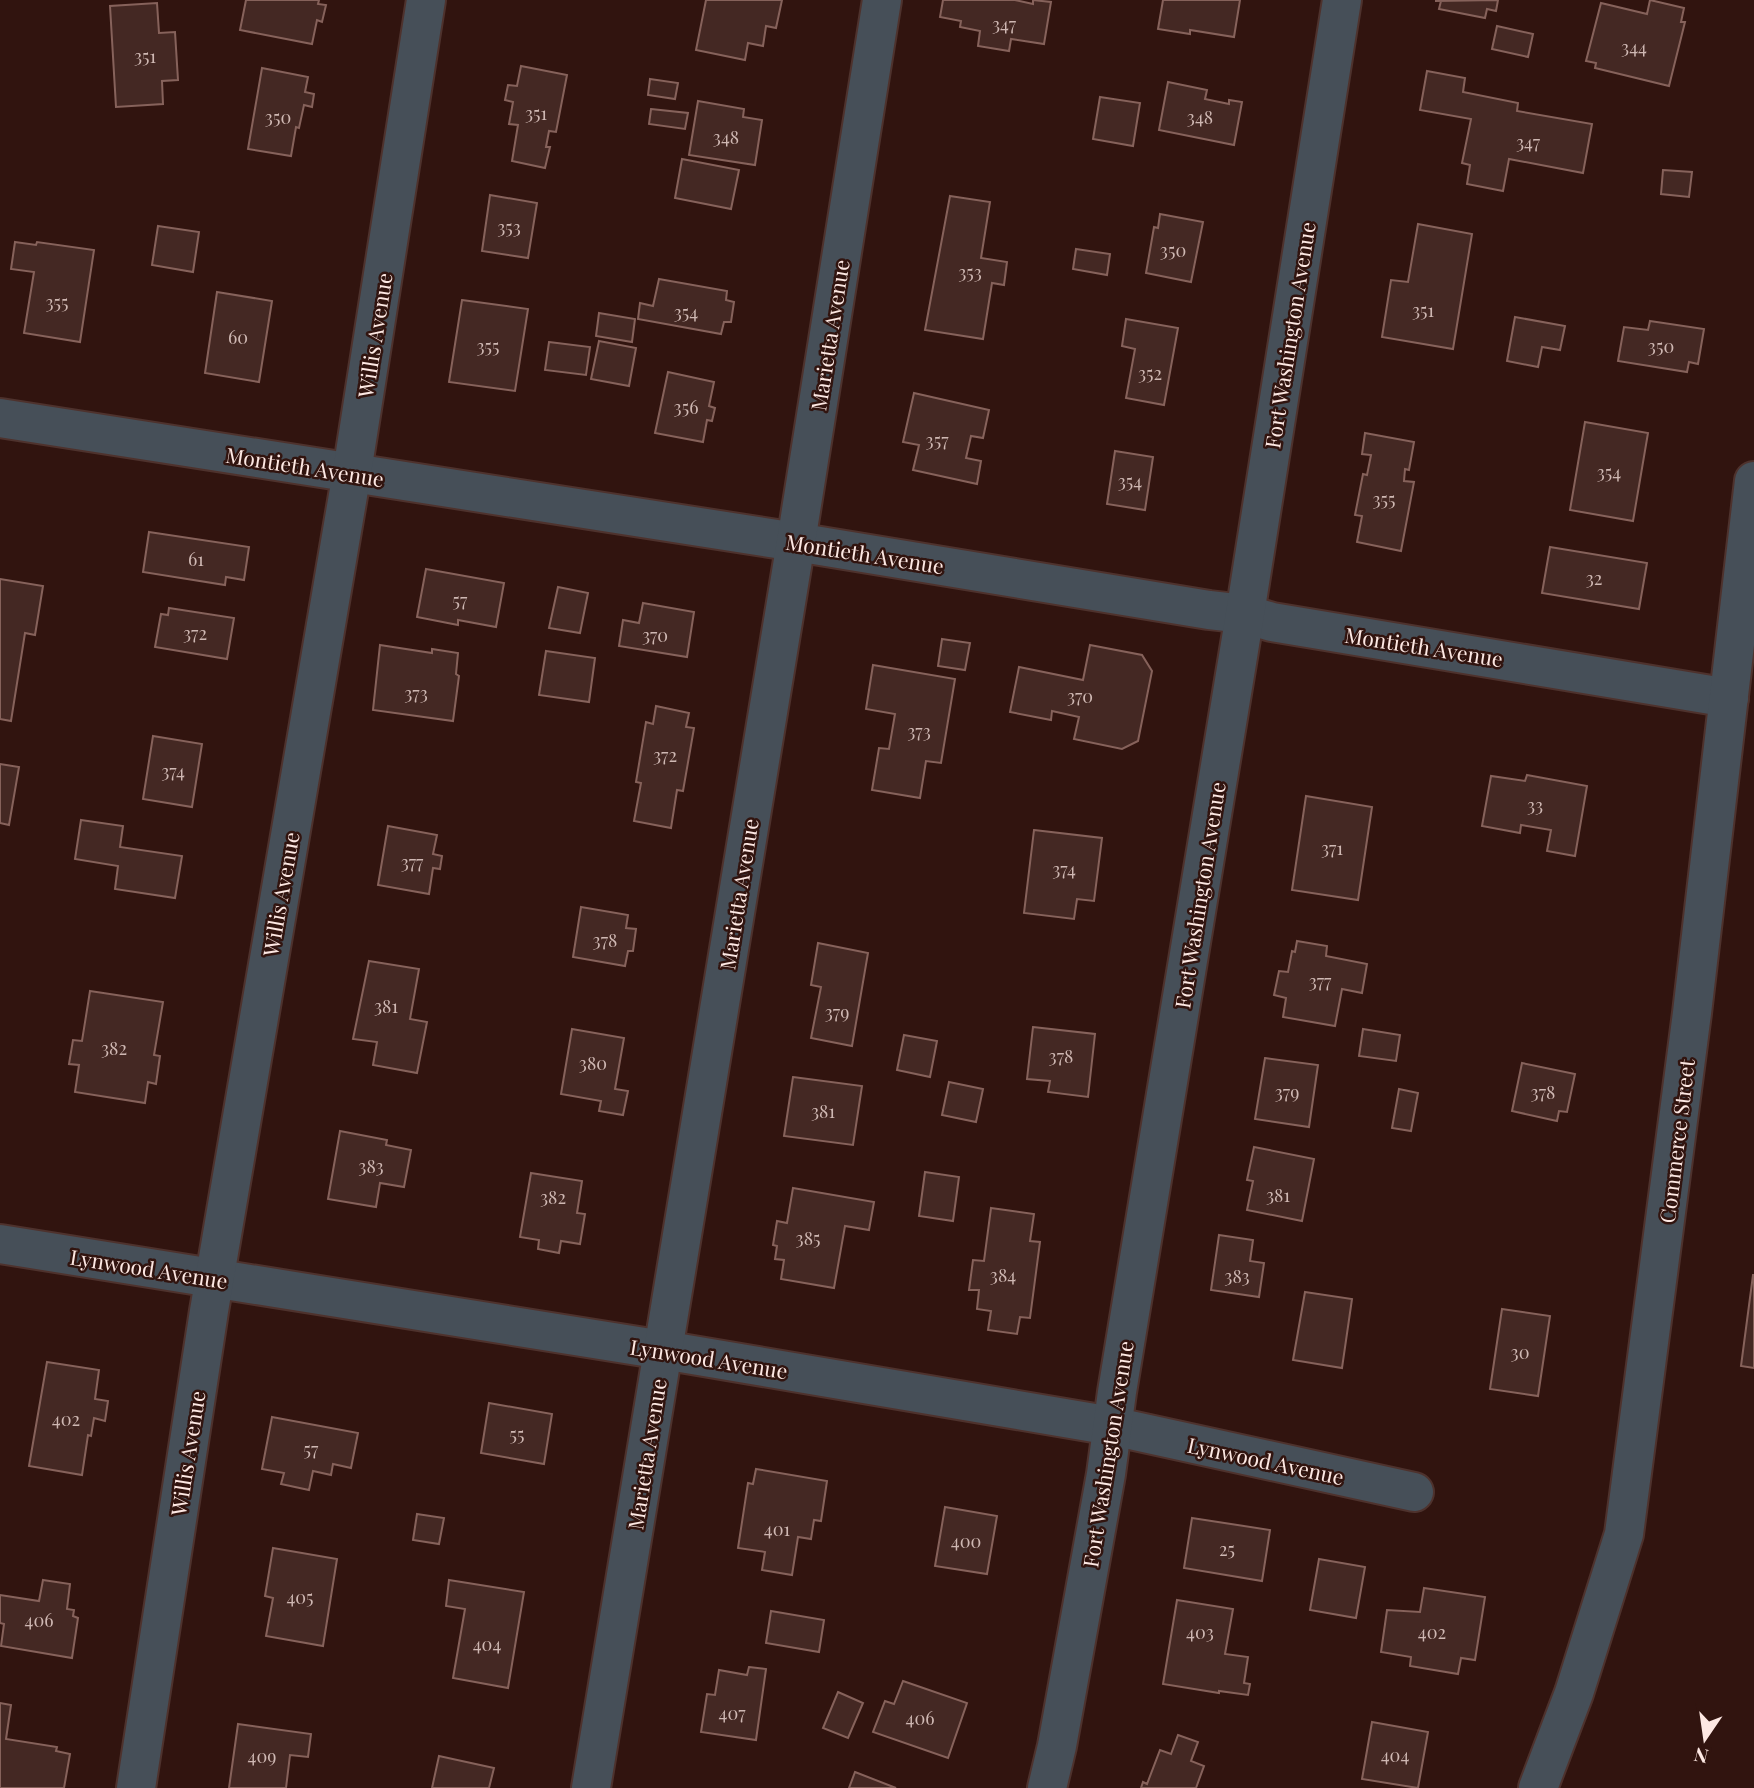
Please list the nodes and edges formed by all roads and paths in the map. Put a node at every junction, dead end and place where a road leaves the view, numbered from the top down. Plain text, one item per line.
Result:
1 (426, 0) edge
2 (882, 0) edge
3 (1342, 0) edge
4 (0, 418) edge
5 (352, 472) junction
6 (1754, 481) edge
7 (796, 542) junction
8 (1245, 614) junction
9 (1729, 698) junction
10 (0, 1244) edge
11 (215, 1279) junction
12 (663, 1350) junction
13 (1112, 1426) junction
14 (1414, 1492) dead end
15 (136, 1788) edge
16 (591, 1788) edge
17 (1047, 1788) edge
18 (1538, 1788) edge

1 - 5 street, Willis Avenue
2 - 7 street, Marietta Avenue
3 - 8 street, Fort Washington Avenue
4 - 5 street, Montieth Avenue
5 - 7 street, Montieth Avenue
5 - 11 street, Willis Avenue
6 - 9 street, Commerce Street
7 - 8 street, Montieth Avenue
7 - 12 street, Marietta Avenue
8 - 9 street, Montieth Avenue
8 - 13 street, Fort Washington Avenue
9 - 18 street, Commerce Street
10 - 11 street, Lynwood Avenue
11 - 12 street, Lynwood Avenue
11 - 15 street, Willis Avenue
12 - 13 street, Lynwood Avenue
12 - 16 street, Marietta Avenue
13 - 14 street, Lynwood Avenue
13 - 17 street, Fort Washington Avenue

